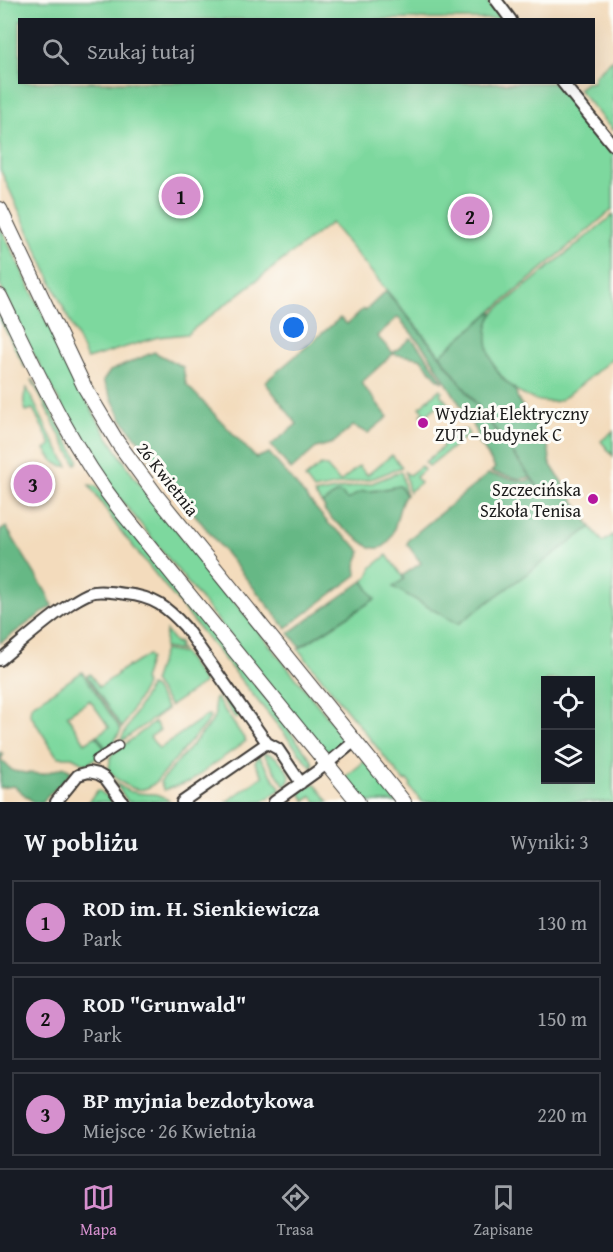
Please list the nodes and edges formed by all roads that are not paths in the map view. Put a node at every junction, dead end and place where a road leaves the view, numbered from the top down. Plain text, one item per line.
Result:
1 (496, 0) edge
2 (510, 18) edge
3 (564, 84) edge
4 (613, 145) edge
5 (0, 209) edge
6 (0, 296) edge
7 (0, 660) edge
8 (355, 741) junction
9 (267, 743) junction
10 (118, 746) dead end
11 (96, 760) dead end
12 (327, 764) junction
13 (301, 783) junction
14 (56, 802) edge
15 (123, 802) edge
16 (182, 802) edge
17 (274, 802) edge
18 (358, 802) edge
19 (404, 802) edge

1 - 2 street
3 - 4 street
5 - 8 street, 26 Kwietnia
6 - 12 street
7 - 9 street
8 - 12 street
8 - 19 street, 26 Kwietnia
9 - 13 street
9 - 16 street
10 - 11 street
12 - 13 street
12 - 18 street
13 - 17 street
14 - 15 street

